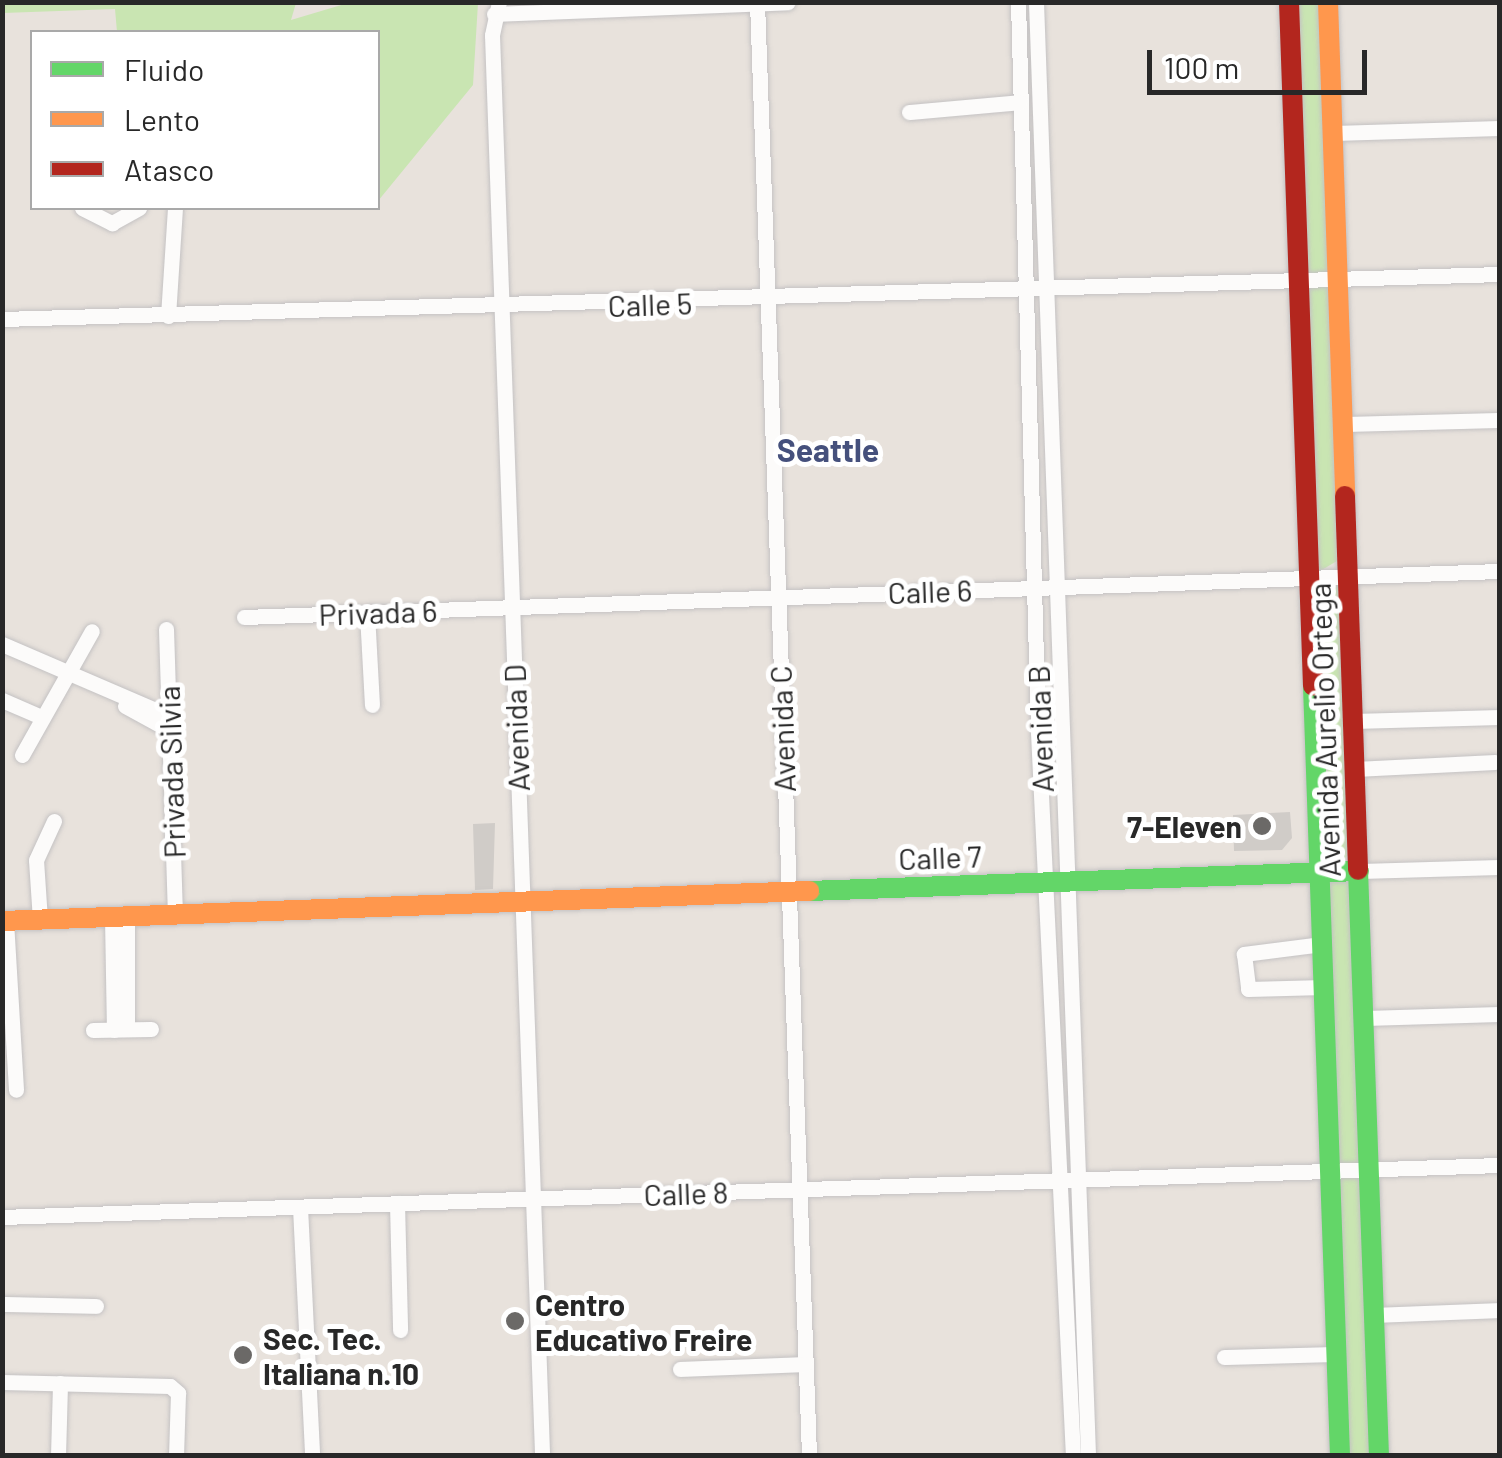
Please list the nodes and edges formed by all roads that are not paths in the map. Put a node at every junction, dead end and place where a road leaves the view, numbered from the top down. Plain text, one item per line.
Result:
1 (788, 2) edge
2 (1018, 2) edge
3 (1036, 2) edge
4 (1289, 2) edge
5 (1328, 2) edge
6 (756, 3) edge
7 (497, 8) edge
8 (1020, 102) junction
9 (909, 112) dead end
10 (1500, 128) edge
11 (1333, 133) junction
12 (1042, 175) junction
13 (1022, 176) junction
14 (86, 210) edge
15 (135, 210) edge
16 (175, 210) edge
17 (1500, 274) edge
18 (1338, 278) junction
19 (1298, 283) junction
20 (1026, 291) junction
21 (1045, 291) junction
22 (767, 300) junction
23 (504, 309) junction
24 (168, 316) junction
25 (2, 319) edge
26 (1500, 420) edge
27 (1343, 424) junction
28 (1500, 571) edge
29 (1348, 576) junction
30 (1309, 577) junction
31 (1034, 586) junction
32 (1056, 586) junction
33 (778, 597) junction
34 (512, 608) junction
35 (367, 613) junction
36 (244, 617) dead end
37 (166, 629) dead end
38 (92, 631) dead end
39 (2, 644) edge
40 (65, 673) junction
41 (2, 700) edge
42 (372, 706) dead end
43 (39, 716) junction
44 (1500, 717) edge
45 (1354, 721) junction
46 (169, 723) junction
47 (22, 755) dead end
48 (1494, 762) dead end
49 (1355, 769) junction
50 (54, 821) dead end
51 (1500, 867) edge
52 (1359, 872) junction
53 (1320, 873) junction
54 (1057, 883) junction
55 (786, 893) junction
56 (522, 903) junction
57 (175, 914) junction
58 (119, 917) junction
59 (40, 920) junction
60 (4, 921) edge
61 (1322, 944) junction
62 (1324, 987) junction
63 (1500, 1014) edge
64 (1364, 1018) junction
65 (152, 1028) dead end
66 (93, 1030) dead end
67 (120, 1030) junction
68 (1052, 1056) junction
69 (1070, 1056) junction
70 (16, 1090) dead end
71 (1500, 1166) edge
72 (1369, 1170) junction
73 (1330, 1171) junction
74 (1074, 1180) junction
75 (1056, 1181) junction
76 (798, 1190) junction
77 (532, 1199) junction
78 (397, 1204) junction
79 (300, 1207) junction
80 (2, 1217) edge
81 (2, 1304) edge
82 (96, 1306) dead end
83 (1500, 1310) edge
84 (1374, 1315) junction
85 (400, 1330) dead end
86 (1336, 1354) junction
87 (1224, 1358) dead end
88 (805, 1364) junction
89 (680, 1369) dead end
90 (2, 1382) edge
91 (60, 1383) junction
92 (1078, 1385) junction
93 (312, 1454) edge
94 (58, 1456) edge
95 (176, 1456) edge
96 (542, 1456) edge
97 (809, 1456) edge
98 (1072, 1456) edge
99 (1088, 1456) edge
100 (1340, 1456) edge
101 (1379, 1456) edge

1 - 6 street
2 - 8 street, Avenida B
3 - 12 street, Avenida B
4 - 19 main road, Avenida Aurelio Ortega
5 - 11 main road, Avenida Aurelio Ortega
6 - 7 street
6 - 22 street, Avenida C
7 - 23 street, Avenida D
8 - 9 street
8 - 13 street, Avenida B
10 - 11 street
11 - 18 main road, Avenida Aurelio Ortega
12 - 13 street
12 - 21 street, Avenida B
13 - 20 street, Avenida B
14 - 15 street
16 - 24 street
17 - 18 street, Calle 5
18 - 19 street, Calle 5
18 - 27 main road, Avenida Aurelio Ortega
19 - 21 street, Calle 5
19 - 30 main road, Avenida Aurelio Ortega
20 - 21 street, Calle 5
20 - 22 street, Calle 5
20 - 31 street, Avenida B
21 - 32 street, Avenida B
22 - 23 street, Calle 5
22 - 33 street, Avenida C
23 - 24 street, Calle 5
23 - 34 street, Avenida D
24 - 25 street, Calle 5
26 - 27 street
27 - 29 main road, Avenida Aurelio Ortega
28 - 29 street, Calle 6
29 - 30 street, Calle 6
29 - 45 main road, Avenida Aurelio Ortega
30 - 32 street, Calle 6
30 - 53 main road, Avenida Aurelio Ortega
31 - 32 street, Calle 6
31 - 33 street, Calle 6
31 - 54 street, Avenida B
32 - 54 street, Avenida B
33 - 34 street, Calle 6
33 - 55 street, Avenida C
34 - 35 street, Privada 6
34 - 56 street, Avenida D
35 - 36 street, Privada 6
35 - 42 street
37 - 46 street, Privada Silvia
38 - 40 street
39 - 40 street
40 - 43 street
40 - 46 street
41 - 43 street
43 - 47 street
44 - 45 street
45 - 49 main road, Avenida Aurelio Ortega
46 - 57 street, Privada Silvia
48 - 49 street
49 - 52 main road, Avenida Aurelio Ortega
50 - 59 street
51 - 52 street
52 - 53 main road, Calle 7
52 - 64 main road, Avenida Aurelio Ortega
53 - 54 main road, Calle 7
53 - 61 main road, Avenida Aurelio Ortega
54 - 55 main road, Calle 7
54 - 68 street, Avenida B
54 - 69 street, Avenida B
55 - 56 main road, Calle 7
55 - 76 street, Avenida C
56 - 57 main road, Calle 7
56 - 77 street, Avenida D
57 - 58 main road, Calle 7
58 - 59 main road, Calle 7
58 - 67 street
59 - 60 main road, Calle 7
60 - 70 street
61 - 62 main road, Avenida Aurelio Ortega
61 - 62 street
62 - 73 main road, Avenida Aurelio Ortega
63 - 64 street
64 - 72 main road, Avenida Aurelio Ortega
65 - 67 street
66 - 67 street
68 - 69 street
68 - 75 street, Avenida B
69 - 74 street, Avenida B
71 - 72 street, Calle 8
72 - 73 street, Calle 8
72 - 84 main road, Avenida Aurelio Ortega
73 - 74 street, Calle 8
73 - 86 main road, Avenida Aurelio Ortega
74 - 75 street, Calle 8
74 - 92 street, Avenida B
75 - 76 street, Calle 8
75 - 92 street, Avenida B
76 - 77 street, Calle 8
76 - 88 street, Avenida C
77 - 78 street, Calle 8
77 - 96 street, Avenida D
78 - 79 street, Calle 8
78 - 85 street
79 - 80 street, Calle 8
79 - 93 street
81 - 82 street
83 - 84 street
84 - 101 main road, Avenida Aurelio Ortega
86 - 87 street
86 - 100 main road, Avenida Aurelio Ortega
88 - 89 street
88 - 97 street, Avenida C
90 - 91 street
91 - 94 street
91 - 95 street
92 - 98 street, Avenida B
92 - 99 street, Avenida B

